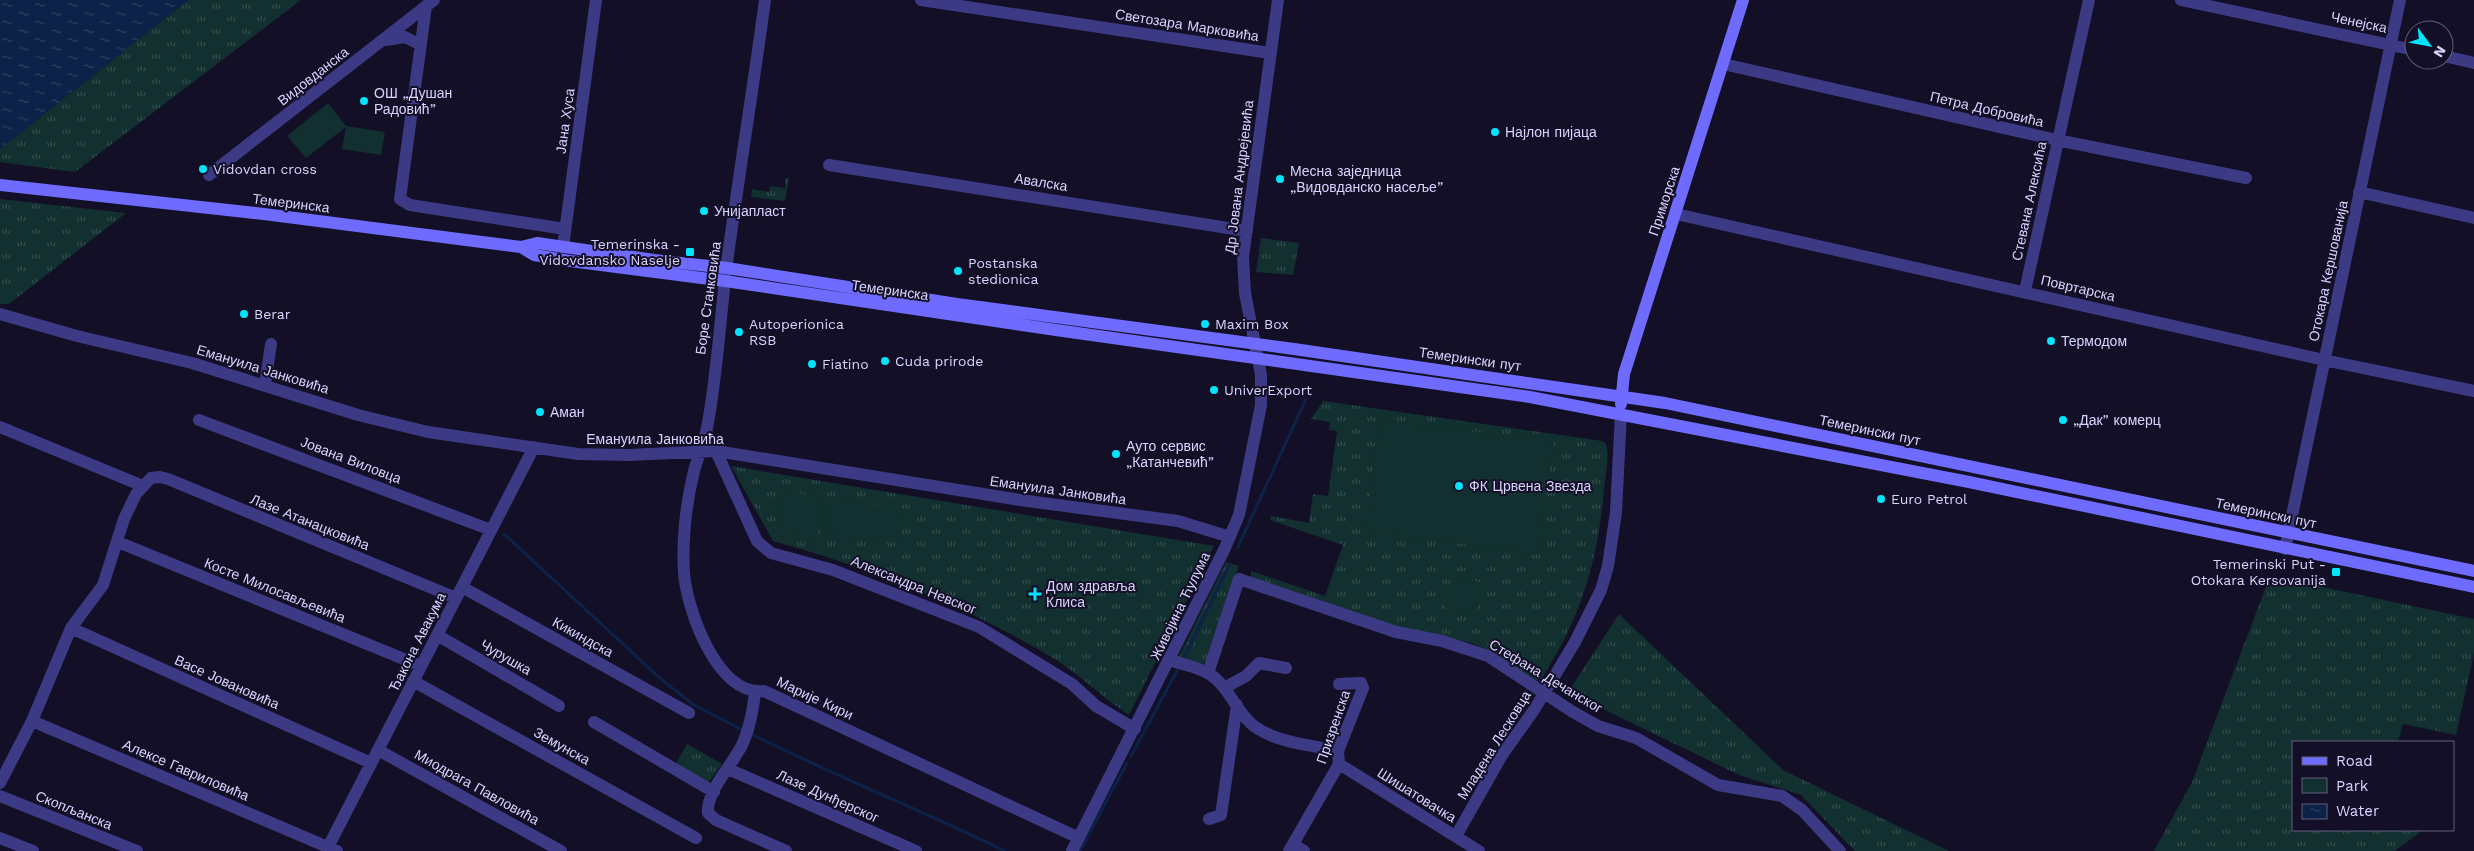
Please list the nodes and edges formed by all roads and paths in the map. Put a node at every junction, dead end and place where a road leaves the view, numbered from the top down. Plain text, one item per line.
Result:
1 (596, 0) edge
2 (765, 0) edge
3 (922, 0) edge
4 (1278, 0) edge
5 (1743, 0) edge
6 (2089, 0) edge
7 (2181, 0) edge
8 (2400, 0) edge
9 (430, 3) edge
10 (384, 40) junction
11 (2391, 44) junction
12 (421, 45) junction
13 (2404, 47) edge
14 (1270, 52) junction
15 (2454, 58) edge
16 (2474, 63) edge
17 (1723, 64) junction
18 (2058, 140) junction
19 (829, 165) dead end
20 (209, 176) dead end
21 (2246, 178) dead end
22 (0, 185) edge
23 (2360, 192) junction
24 (1676, 214) junction
25 (2474, 218) edge
26 (565, 229) junction
27 (1247, 231) junction
28 (521, 247) junction
29 (563, 247) junction
30 (726, 274) junction
31 (2025, 292) junction
32 (0, 314) edge
33 (271, 344) dead end
34 (1255, 344) junction
35 (1258, 358) junction
36 (2324, 360) junction
37 (265, 385) junction
38 (2474, 391) edge
39 (1622, 396) junction
40 (1620, 413) junction
41 (198, 420) dead end
42 (0, 428) edge
43 (534, 447) junction
44 (700, 451) junction
45 (716, 451) junction
46 (147, 482) junction
47 (491, 530) junction
48 (2288, 533) junction
49 (1230, 537) junction
50 (118, 542) junction
51 (2284, 548) junction
52 (2474, 571) edge
53 (2474, 587) edge
54 (459, 593) junction
55 (71, 628) junction
56 (438, 635) junction
57 (1170, 660) junction
58 (422, 666) junction
59 (1286, 668) dead end
60 (1208, 673) junction
61 (414, 681) junction
62 (1339, 684) dead end
63 (1224, 688) junction
64 (755, 692) junction
65 (1544, 692) junction
66 (1236, 705) junction
67 (559, 706) dead end
68 (689, 713) dead end
69 (32, 721) junction
70 (594, 722) dead end
71 (1135, 729) junction
72 (378, 750) junction
73 (1339, 758) junction
74 (371, 763) junction
75 (728, 769) junction
76 (0, 783) edge
77 (714, 792) junction
78 (0, 796) edge
79 (1209, 819) dead end
80 (1456, 836) junction
81 (0, 838) edge
82 (696, 838) dead end
83 (1079, 838) junction
84 (1291, 848) edge
85 (330, 849) edge
86 (33, 851) edge
87 (137, 851) edge
88 (561, 851) edge
89 (786, 851) edge
90 (916, 851) edge
91 (1072, 851) edge
92 (1304, 851) edge
93 (1479, 851) edge
94 (1840, 851) edge

1 - 26 street, Јана Хуса
2 - 30 street, Боре Станковића
3 - 14 street, Светозара Марковића
4 - 14 street, Др Јована Андрејевића
5 - 17 main road, Приморска
6 - 18 street, Стевана Алексића
7 - 11 street, Ченејска
8 - 11 street, Отокара Кершованија
9 - 10 street, Видовданска
9 - 12 street
10 - 12 street
10 - 20 street, Видовданска
11 - 13 street, Ченејска
11 - 23 street, Отокара Кершованија
12 - 26 street
14 - 27 street, Др Јована Андрејевића
15 - 16 street
17 - 18 street, Петра Добровића
17 - 24 main road, Приморска
18 - 21 street, Петра Добровића
18 - 31 street, Стевана Алексића
19 - 27 street, Авалска
22 - 28 main road, Темеринска
23 - 25 street
23 - 36 street, Отокара Кершованија
24 - 31 street, Повртарска
24 - 39 main road, Приморска
26 - 29 street, Јана Хуса
27 - 34 street, Др Јована Андрејевића
28 - 29 main road, Темеринска
28 - 30 main road, Темеринска
29 - 30 main road, Темеринска
30 - 34 main road, Темеринска
30 - 35 main road, Темеринска
30 - 44 street, Боре Станковића
31 - 36 street, Повртарска
32 - 37 street, Емануила Јанковића
33 - 37 street
34 - 35 street, Др Јована Андрејевића
34 - 39 main road, Темерински пут
35 - 40 main road, Темерински пут
35 - 49 street, Живојина Ћулума
36 - 38 street, Повртарска
36 - 48 street, Отокара Кершованија
37 - 43 street, Емануила Јанковића
39 - 40 main road, Приморска
39 - 48 main road, Темерински пут
40 - 51 main road, Темерински пут
40 - 65 street, Младена Лесковца
41 - 47 street, Јована Виловца
42 - 46 street, Лазе Атанацковића
43 - 44 street, Емануила Јанковића
43 - 47 street, Ђакона Авакума
44 - 45 street, Емануила Јанковића
44 - 64 street, Марије Кири
45 - 49 street, Емануила Јанковића
45 - 71 street, Александра Невског
46 - 50 street
46 - 54 street, Лазе Атанацковића
47 - 54 street, Ђакона Авакума
48 - 51 street, Отокара Кершованија
48 - 52 main road, Темерински пут
49 - 57 street, Живојина Ћулума
50 - 55 street
50 - 58 street, Косте Милосављевића
51 - 53 main road, Темерински пут
54 - 56 street, Ђакона Авакума
54 - 68 street, Кикиндска
55 - 69 street
55 - 74 street, Васе Јовановића
56 - 58 street, Ђакона Авакума
56 - 67 street, Чурушка
57 - 60 street
57 - 71 street, Живојина Ћулума
58 - 61 street, Ђакона Авакума
59 - 63 street
60 - 63 street, Шишатовачка
60 - 65 street, Стефана Дечанског
61 - 72 street, Ђакона Авакума
61 - 82 street, Земунска
62 - 73 street, Призренска
63 - 66 street, Шишатовачка
64 - 75 street
64 - 83 street, Марије Кири
65 - 80 street, Младена Лесковца
65 - 94 street, Стефана Дечанског
66 - 73 street, Шишатовачка
66 - 79 street
69 - 76 street
69 - 85 street, Алексе Гавриловића
70 - 77 street
71 - 83 street, Живојина Ћулума
72 - 74 street, Ђакона Авакума
72 - 88 street, Миодрага Павловића
73 - 80 street, Шишатовачка
73 - 84 street, Призренска
74 - 85 street, Ђакона Авакума
75 - 77 street
75 - 90 street, Лазе Дунђерског
77 - 89 street
78 - 87 street, Скопљанска
80 - 93 street, Шишатовачка
81 - 86 street
83 - 91 street, Живојина Ћулума
84 - 92 street

